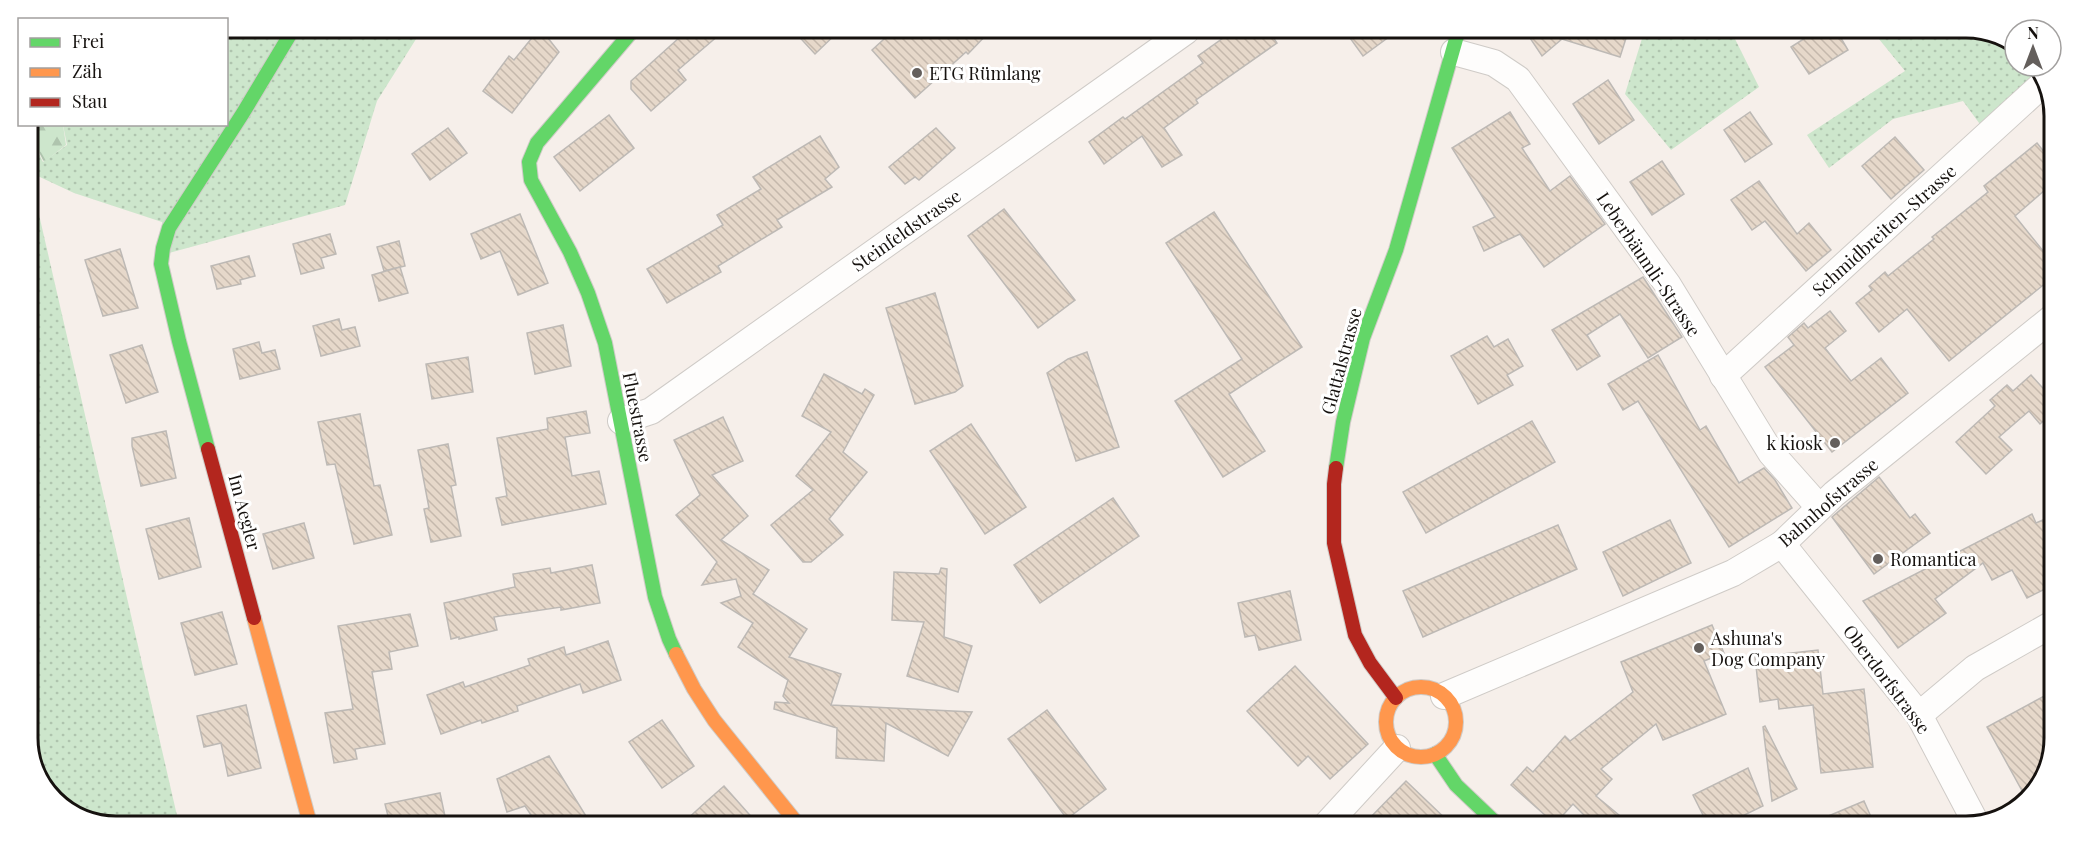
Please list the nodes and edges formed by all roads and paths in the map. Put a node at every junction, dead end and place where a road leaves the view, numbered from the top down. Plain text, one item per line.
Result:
1 (288, 38) edge
2 (626, 38) edge
3 (1176, 38) edge
4 (1456, 42) edge
5 (2039, 88) edge
6 (2043, 332) edge
7 (1723, 376) junction
8 (621, 421) junction
9 (1818, 507) junction
10 (1782, 544) junction
11 (2044, 629) edge
12 (1444, 696) junction
13 (1396, 698) junction
14 (1919, 716) junction
15 (1397, 748) junction
16 (1435, 754) junction
17 (1972, 815) edge
18 (308, 816) edge
19 (791, 816) edge
20 (1334, 816) edge
21 (1489, 816) edge

1 - 18 street, Im Aegler
2 - 8 street, Fluestrasse
3 - 8 street, Steinfeldstrasse
4 - 7 street, Leberbäumli-Strasse
4 - 13 street, Glattalstrasse
5 - 7 street, Schmidbreiten-Strasse
6 - 9 street, Bahnhofstrasse
7 - 9 street, Leberbäumli-Strasse
8 - 19 street, Fluestrasse
9 - 10 street, Bahnhofstrasse
10 - 12 street, Bahnhofstrasse
10 - 14 street, Oberdorfstrasse
11 - 14 street
12 - 13 street
12 - 16 street
13 - 15 street
14 - 17 street, Oberdorfstrasse
15 - 16 street
15 - 20 street
16 - 21 street

